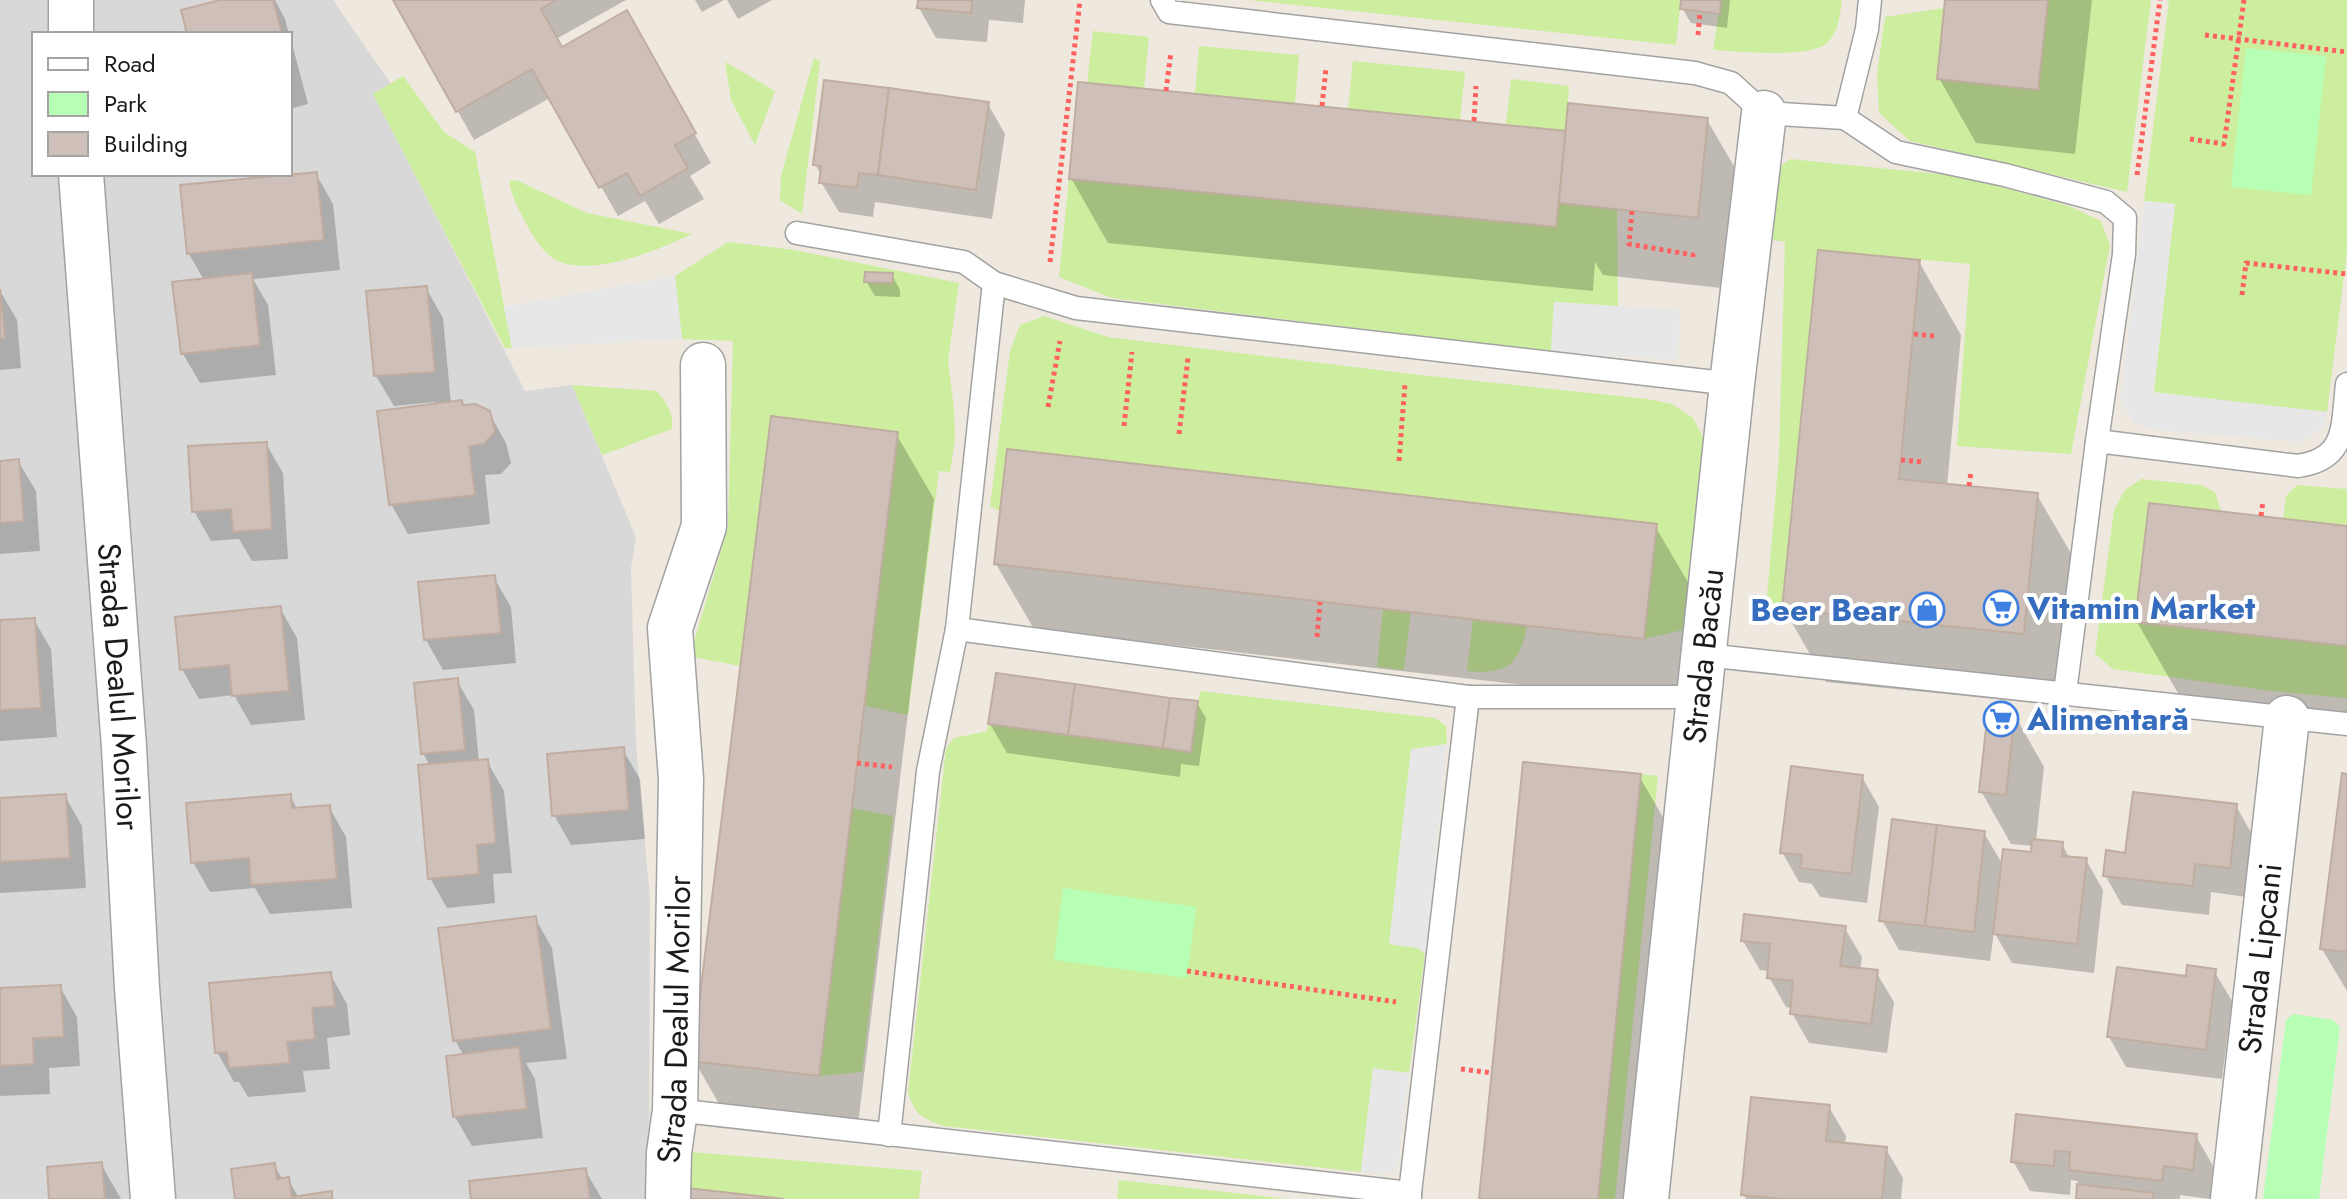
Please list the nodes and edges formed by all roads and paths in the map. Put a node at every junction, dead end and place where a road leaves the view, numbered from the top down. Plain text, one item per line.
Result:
1 (71, 0) edge
2 (1080, 0) edge
3 (1162, 0) edge
4 (1870, 0) edge
5 (2160, 0) edge
6 (2244, 0) edge
7 (71, 32) edge
8 (2205, 35) dead end
9 (2237, 39) junction
10 (2347, 52) edge
11 (1764, 113) junction
12 (1845, 118) junction
13 (2190, 139) dead end
14 (81, 176) edge
15 (1632, 211) dead end
16 (2125, 218) junction
17 (797, 233) dead end
18 (1693, 255) dead end
19 (2347, 274) edge
20 (994, 283) junction
21 (2242, 295) dead end
22 (1056, 302) junction
23 (1136, 315) junction
24 (1192, 322) junction
25 (1914, 334) dead end
26 (1935, 336) dead end
27 (1408, 347) junction
28 (703, 365) dead end
29 (1732, 384) junction
30 (2347, 384) edge
31 (1048, 407) dead end
32 (1124, 426) dead end
33 (1179, 434) dead end
34 (2097, 441) junction
35 (1901, 460) dead end
36 (1399, 461) dead end
37 (1923, 462) dead end
38 (1971, 472) dead end
39 (1969, 486) dead end
40 (957, 629) junction
41 (1702, 676) junction
42 (2065, 693) junction
43 (1468, 697) junction
44 (2287, 718) junction
45 (2347, 724) edge
46 (1187, 971) dead end
47 (1432, 1008) junction
48 (675, 1110) junction
49 (889, 1135) junction
50 (1410, 1196) edge
51 (153, 1199) edge
52 (668, 1199) edge
53 (1646, 1199) edge
54 (2233, 1199) edge

1 - 7 street
2 - 22 path
3 - 11 lane
4 - 12 lane
5 - 16 path
6 - 9 path
8 - 9 path
9 - 10 path
9 - 13 path
11 - 12 lane
11 - 29 street, Strada Bacău
12 - 16 lane
14 - 51 street, Strada Dealul Morilor
15 - 18 path
16 - 34 lane
17 - 20 lane
19 - 21 path
20 - 22 lane
20 - 40 lane
22 - 23 lane
22 - 31 path
23 - 24 lane
23 - 32 path
24 - 27 lane
24 - 33 path
25 - 26 path
27 - 29 lane
27 - 36 path
28 - 48 street, Strada Dealul Morilor
29 - 41 street, Strada Bacău
30 - 34 lane
34 - 42 lane
35 - 37 path
38 - 39 path
40 - 43 lane
40 - 49 lane
41 - 42 lane
41 - 43 lane
41 - 53 street, Strada Bacău
42 - 44 lane
43 - 47 lane
44 - 45 lane
44 - 54 street, Strada Lipcani
46 - 47 path
47 - 50 lane
48 - 49 lane
48 - 52 street, Strada Dealul Morilor
49 - 50 lane

